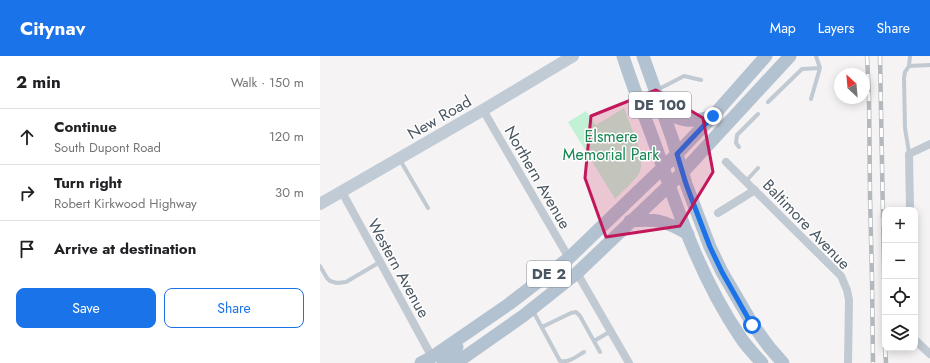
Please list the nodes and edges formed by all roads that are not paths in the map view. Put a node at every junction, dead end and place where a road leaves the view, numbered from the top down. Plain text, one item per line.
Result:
1 (573, 56) edge
2 (624, 56) edge
3 (643, 56) edge
4 (766, 56) edge
5 (790, 56) edge
6 (816, 56) edge
7 (910, 56) edge
8 (930, 65) edge
9 (909, 66) junction
10 (820, 68) junction
11 (701, 80) dead end
12 (655, 91) junction
13 (811, 99) dead end
14 (768, 102) dead end
15 (662, 109) junction
16 (483, 110) junction
17 (758, 114) dead end
18 (713, 116) junction
19 (930, 144) edge
20 (738, 147) dead end
21 (677, 154) junction
22 (909, 154) junction
23 (399, 159) junction
24 (726, 162) dead end
25 (663, 168) junction
26 (758, 168) dead end
27 (682, 173) junction
28 (746, 181) junction
29 (669, 185) junction
30 (755, 190) junction
31 (342, 192) junction
32 (320, 204) edge
33 (910, 207) edge
34 (428, 208) dead end
35 (718, 213) dead end
36 (630, 222) junction
37 (688, 234) junction
38 (569, 258) junction
39 (380, 262) junction
40 (320, 266) edge
41 (577, 273) junction
42 (532, 308) junction
43 (542, 327) junction
44 (611, 331) junction
45 (594, 340) junction
46 (918, 343) edge
47 (584, 352) dead end
48 (600, 352) dead end
49 (930, 354) edge
50 (431, 362) edge
51 (456, 363) edge
52 (629, 363) edge
53 (762, 363) edge
54 (782, 363) edge
55 (848, 363) edge

1 - 16 street, New Road
2 - 25 main road, DE 100
3 - 12 main road, DE 100
4 - 18 main road, DE 2
5 - 27 main road, DE 2
6 - 10 lane
7 - 9 lane
8 - 9 lane
9 - 22 lane
10 - 13 lane
10 - 14 lane
11 - 12 lane
12 - 15 main road, DE 100
15 - 18 main road
15 - 21 main road, DE 100
16 - 23 street, New Road
16 - 38 street, Northern Avenue
17 - 20 lane
18 - 21 main road, DE 2
19 - 22 street
21 - 25 main road, DE 2
21 - 27 main road, DE 100
22 - 33 street
23 - 31 street, New Road
23 - 34 lane
24 - 28 street, Baltimore Avenue
25 - 29 main road, DE 100
25 - 38 main road, DE 2
26 - 28 lane
27 - 29 main road, DE 2
27 - 54 main road, DE 100
28 - 30 street, Baltimore Avenue
29 - 36 main road, DE 2
29 - 37 main road, DE 100
30 - 35 street
30 - 55 street, Baltimore Avenue
31 - 32 street, New Road
31 - 39 street, Western Avenue
36 - 37 main road
36 - 41 main road, DE 2
37 - 53 main road, DE 100
38 - 50 main road, DE 2
39 - 40 lane
39 - 50 street, Western Avenue
41 - 42 main road, DE 2
41 - 44 street
42 - 43 lane
42 - 51 main road, DE 2
43 - 45 lane
43 - 47 lane
44 - 45 lane
44 - 52 street
45 - 48 lane
46 - 49 street

